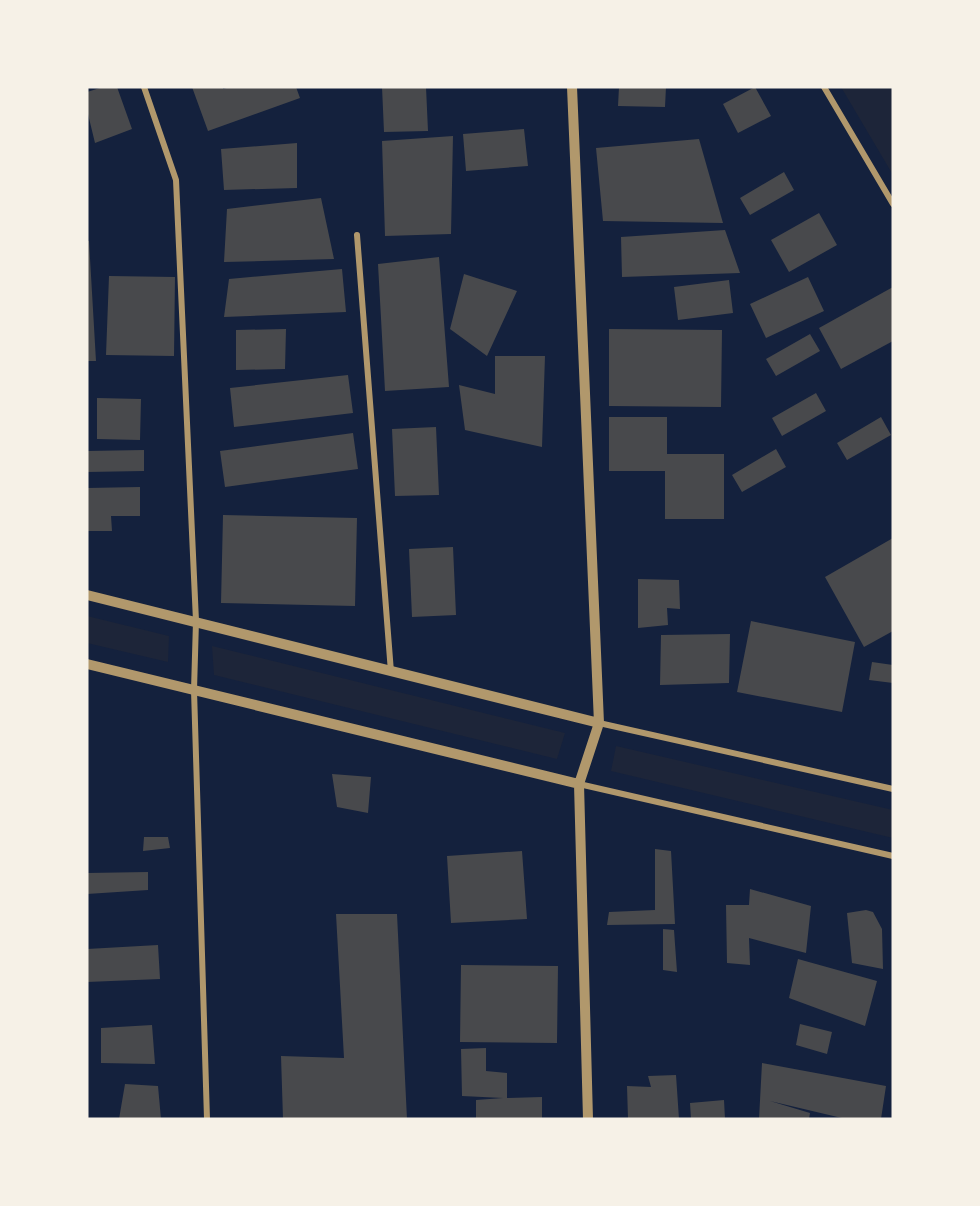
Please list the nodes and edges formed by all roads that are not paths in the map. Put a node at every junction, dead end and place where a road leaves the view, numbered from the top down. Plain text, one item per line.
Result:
1 (144, 87) edge
2 (572, 87) edge
3 (824, 87) edge
4 (893, 204) edge
5 (357, 235) dead end
6 (87, 595) edge
7 (196, 621) junction
8 (87, 664) edge
9 (391, 672) junction
10 (194, 690) junction
11 (600, 723) junction
12 (579, 784) junction
13 (893, 789) edge
14 (893, 856) edge
15 (207, 1119) edge
16 (588, 1119) edge

1 - 7 street
2 - 11 street
3 - 4 street
5 - 9 street
6 - 7 street
7 - 9 street
7 - 10 street
8 - 10 street
9 - 11 street
10 - 12 street
10 - 15 street
11 - 12 street
11 - 13 street
12 - 14 street
12 - 16 street

